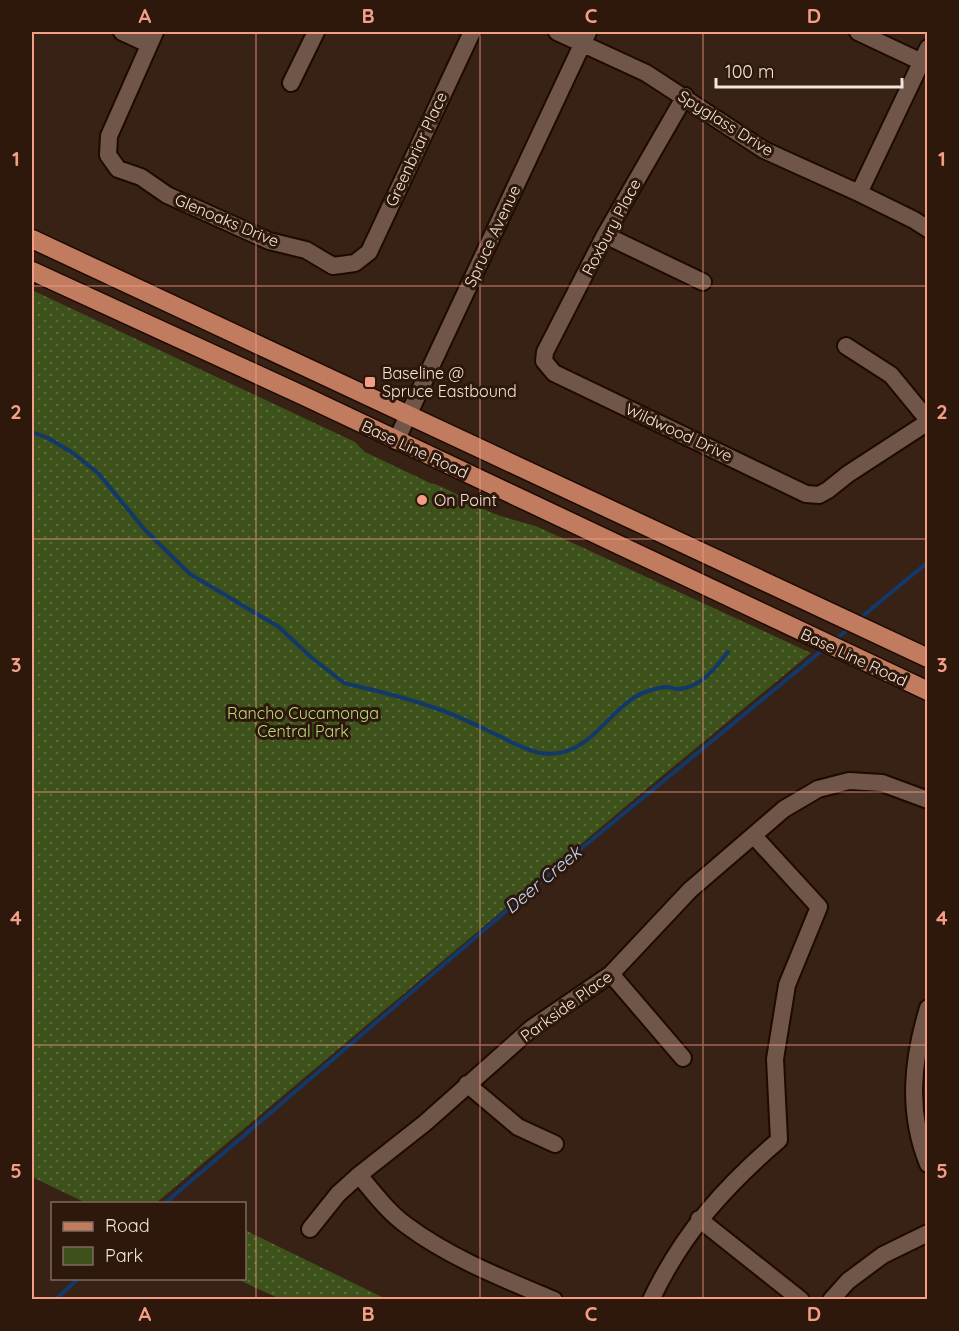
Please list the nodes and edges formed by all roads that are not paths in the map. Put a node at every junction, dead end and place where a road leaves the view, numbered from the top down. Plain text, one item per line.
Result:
1 (122, 32) edge
2 (316, 32) edge
3 (472, 32) edge
4 (556, 32) edge
5 (858, 32) edge
6 (585, 37) edge
7 (151, 38) edge
8 (925, 58) edge
9 (291, 82) dead end
10 (685, 96) junction
11 (859, 193) junction
12 (927, 229) edge
13 (605, 235) junction
14 (32, 239) edge
15 (356, 263) joint
16 (32, 270) edge
17 (703, 282) dead end
18 (846, 346) dead end
19 (544, 361) joint
20 (408, 415) junction
21 (927, 421) edge
22 (396, 441) junction
23 (927, 658) edge
24 (927, 691) edge
25 (927, 800) edge
26 (754, 836) junction
27 (611, 974) junction
28 (927, 1008) edge
29 (683, 1058) dead end
30 (467, 1084) junction
31 (555, 1144) dead end
32 (927, 1164) edge
33 (359, 1175) junction
34 (699, 1219) junction
35 (310, 1229) dead end
36 (927, 1233) edge
37 (554, 1299) edge
38 (651, 1299) edge
39 (801, 1299) edge
40 (831, 1299) edge

1 - 7 street
2 - 9 street
3 - 15 street, Greenbriar Place
4 - 6 street, Spyglass Drive
5 - 8 street
6 - 10 street, Spyglass Drive
6 - 20 street, Spruce Avenue
7 - 15 street, Glenoaks Drive
8 - 11 street
10 - 11 street, Spyglass Drive
10 - 13 street, Roxbury Place
11 - 12 street, Spyglass Drive
13 - 17 street
13 - 19 street, Roxbury Place
14 - 20 main road, Base Line Road
16 - 22 main road, Base Line Road
18 - 21 street
19 - 21 street, Wildwood Drive
20 - 22 street, Spruce Avenue
20 - 23 main road, Base Line Road
22 - 24 main road, Base Line Road
25 - 26 street, Parkside Place
26 - 27 street, Parkside Place
26 - 34 street
27 - 29 street
27 - 30 street, Parkside Place
28 - 32 street
30 - 31 street
30 - 33 street, Parkside Place
33 - 35 street, Parkside Place
33 - 37 street
34 - 38 street
34 - 39 street
36 - 40 street

